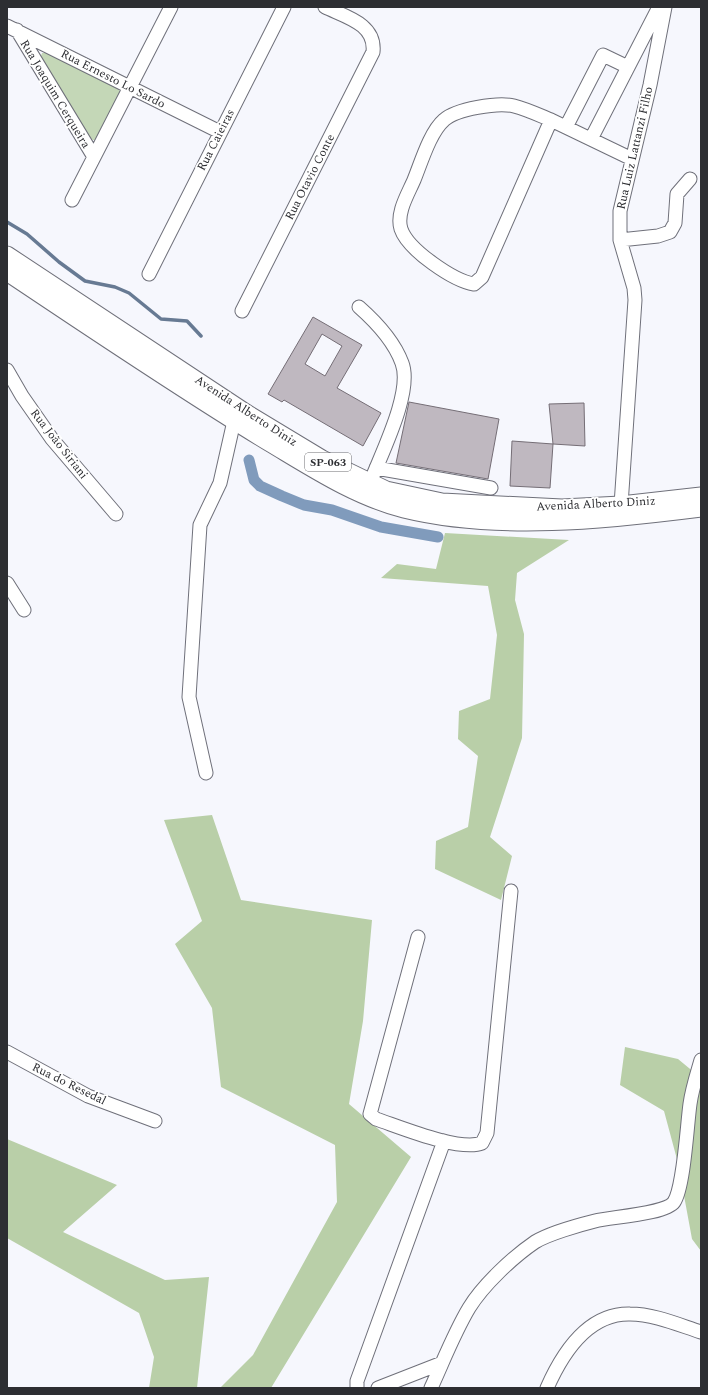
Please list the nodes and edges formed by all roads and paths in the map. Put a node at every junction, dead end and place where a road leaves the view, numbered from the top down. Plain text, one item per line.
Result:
1 (171, 7) edge
2 (284, 7) edge
3 (325, 7) edge
4 (659, 7) edge
5 (665, 7) edge
6 (12, 28) edge
7 (631, 63) junction
8 (130, 87) junction
9 (551, 120) junction
10 (566, 127) junction
11 (220, 132) junction
12 (591, 139) junction
13 (94, 157) junction
14 (632, 159) junction
15 (690, 179) dead end
16 (72, 200) dead end
17 (620, 240) junction
18 (7, 255) edge
19 (7, 272) edge
20 (148, 274) dead end
21 (359, 307) dead end
22 (242, 311) dead end
23 (7, 370) edge
24 (234, 421) junction
25 (373, 475) junction
26 (491, 488) dead end
27 (701, 496) edge
28 (621, 505) junction
29 (701, 508) edge
30 (116, 514) dead end
31 (7, 582) edge
32 (24, 610) dead end
33 (206, 773) dead end
34 (511, 891) dead end
35 (418, 937) dead end
36 (7, 1052) edge
37 (701, 1060) edge
38 (155, 1121) dead end
39 (444, 1141) junction
40 (701, 1332) edge
41 (442, 1363) junction
42 (357, 1388) edge
43 (378, 1388) edge
44 (431, 1388) edge
45 (546, 1388) edge

1 - 8 street
2 - 11 street, Rua Caieiras
3 - 22 street, Rua Otavio Conte
4 - 7 street
5 - 14 street, Rua Luiz Lattanzi Filho
6 - 8 street, Rua Ernesto Lo Sardo
6 - 13 street, Rua Joaquim Cerqueira
7 - 10 street
7 - 12 street
8 - 11 street, Rua Ernesto Lo Sardo
8 - 13 street
9 - 9 street
9 - 10 street
10 - 12 street
11 - 20 street, Rua Caieiras
12 - 14 street
13 - 16 street
14 - 17 street, Rua Luiz Lattanzi Filho
15 - 17 street
17 - 28 street, Rua Luiz Lattanzi Filho
18 - 25 main road, Avenida Alberto Diniz / SP-063
19 - 24 main road, Avenida Alberto Diniz / SP-063
21 - 25 street
23 - 30 street, Rua João Siriani
24 - 29 main road, Avenida Alberto Diniz / SP-063
24 - 33 street, Avenida Alberto Diniz
25 - 26 street
25 - 28 main road, Avenida Alberto Diniz / SP-063
27 - 28 main road, Avenida Alberto Diniz / SP-063
31 - 32 street
34 - 39 street
35 - 39 street
36 - 38 street, Rua do Resedal
37 - 41 street
39 - 42 street
40 - 45 street
41 - 43 street
41 - 44 street

